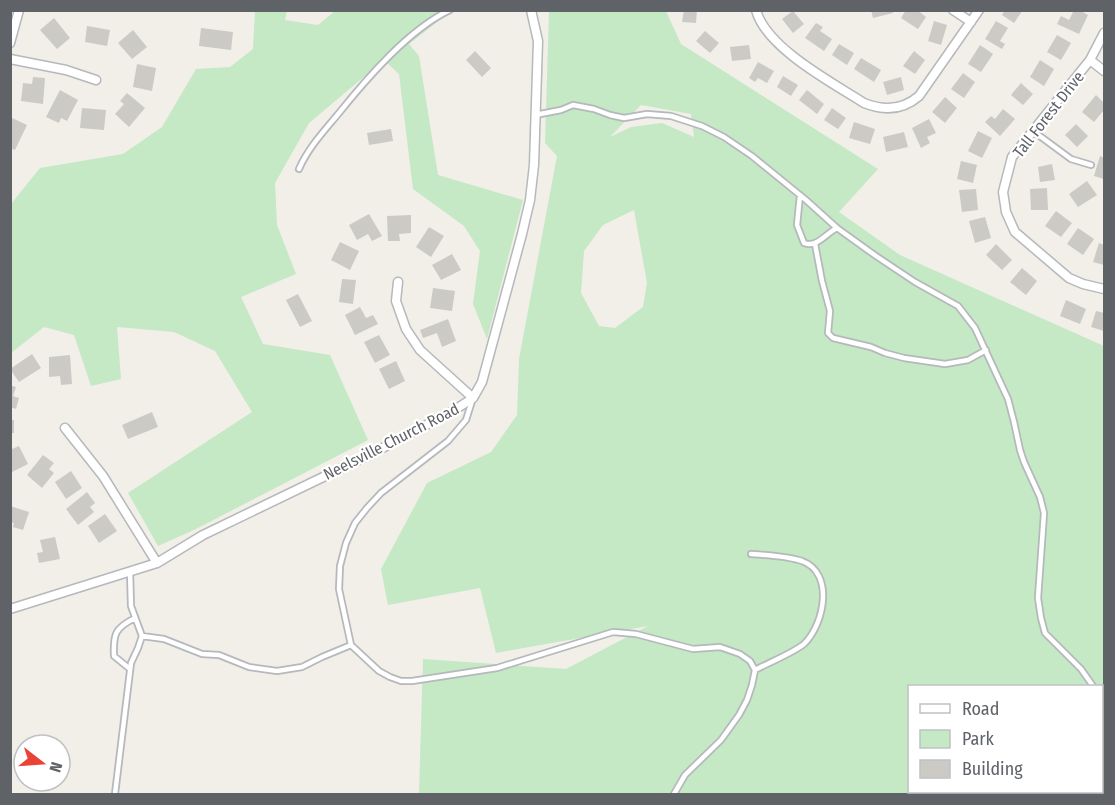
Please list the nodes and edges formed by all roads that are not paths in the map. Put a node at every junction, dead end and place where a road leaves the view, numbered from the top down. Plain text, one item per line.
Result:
1 (19, 10) edge
2 (450, 10) edge
3 (531, 10) edge
4 (756, 10) edge
5 (953, 10) edge
6 (979, 10) edge
7 (971, 22) junction
8 (1104, 33) edge
9 (10, 43) edge
10 (10, 59) edge
11 (1090, 60) junction
12 (1104, 71) edge
13 (96, 80) dead end
14 (535, 115) junction
15 (1033, 131) junction
16 (1091, 165) dead end
17 (299, 169) dead end
18 (800, 195) junction
19 (837, 228) junction
20 (815, 244) junction
21 (398, 282) dead end
22 (1104, 290) edge
23 (986, 350) junction
24 (473, 398) junction
25 (65, 429) dead end
26 (751, 554) dead end
27 (158, 563) junction
28 (130, 571) junction
29 (10, 609) edge
30 (135, 618) junction
31 (141, 636) junction
32 (351, 645) junction
33 (130, 669) junction
34 (754, 670) junction
35 (1091, 685) edge
36 (115, 795) edge
37 (674, 795) edge

1 - 9 street
2 - 17 lane
3 - 14 street, Neelsville Church Road
4 - 7 street
5 - 7 street
6 - 7 street
8 - 11 street, Tall Forest Drive
10 - 13 street
11 - 12 street
11 - 15 street, Tall Forest Drive
14 - 18 lane
14 - 24 street, Neelsville Church Road
15 - 16 lane
15 - 22 street, Tall Forest Drive
18 - 19 lane
18 - 20 lane
19 - 20 lane
19 - 23 lane
20 - 23 lane
21 - 24 street
23 - 35 lane
24 - 27 street, Neelsville Church Road
24 - 32 lane
25 - 27 street
26 - 34 lane
27 - 28 street, Neelsville Church Road
28 - 29 street, Neelsville Church Road
28 - 30 lane
30 - 31 lane
30 - 33 lane
31 - 32 lane
31 - 33 lane
32 - 34 lane
33 - 36 lane
34 - 37 lane

